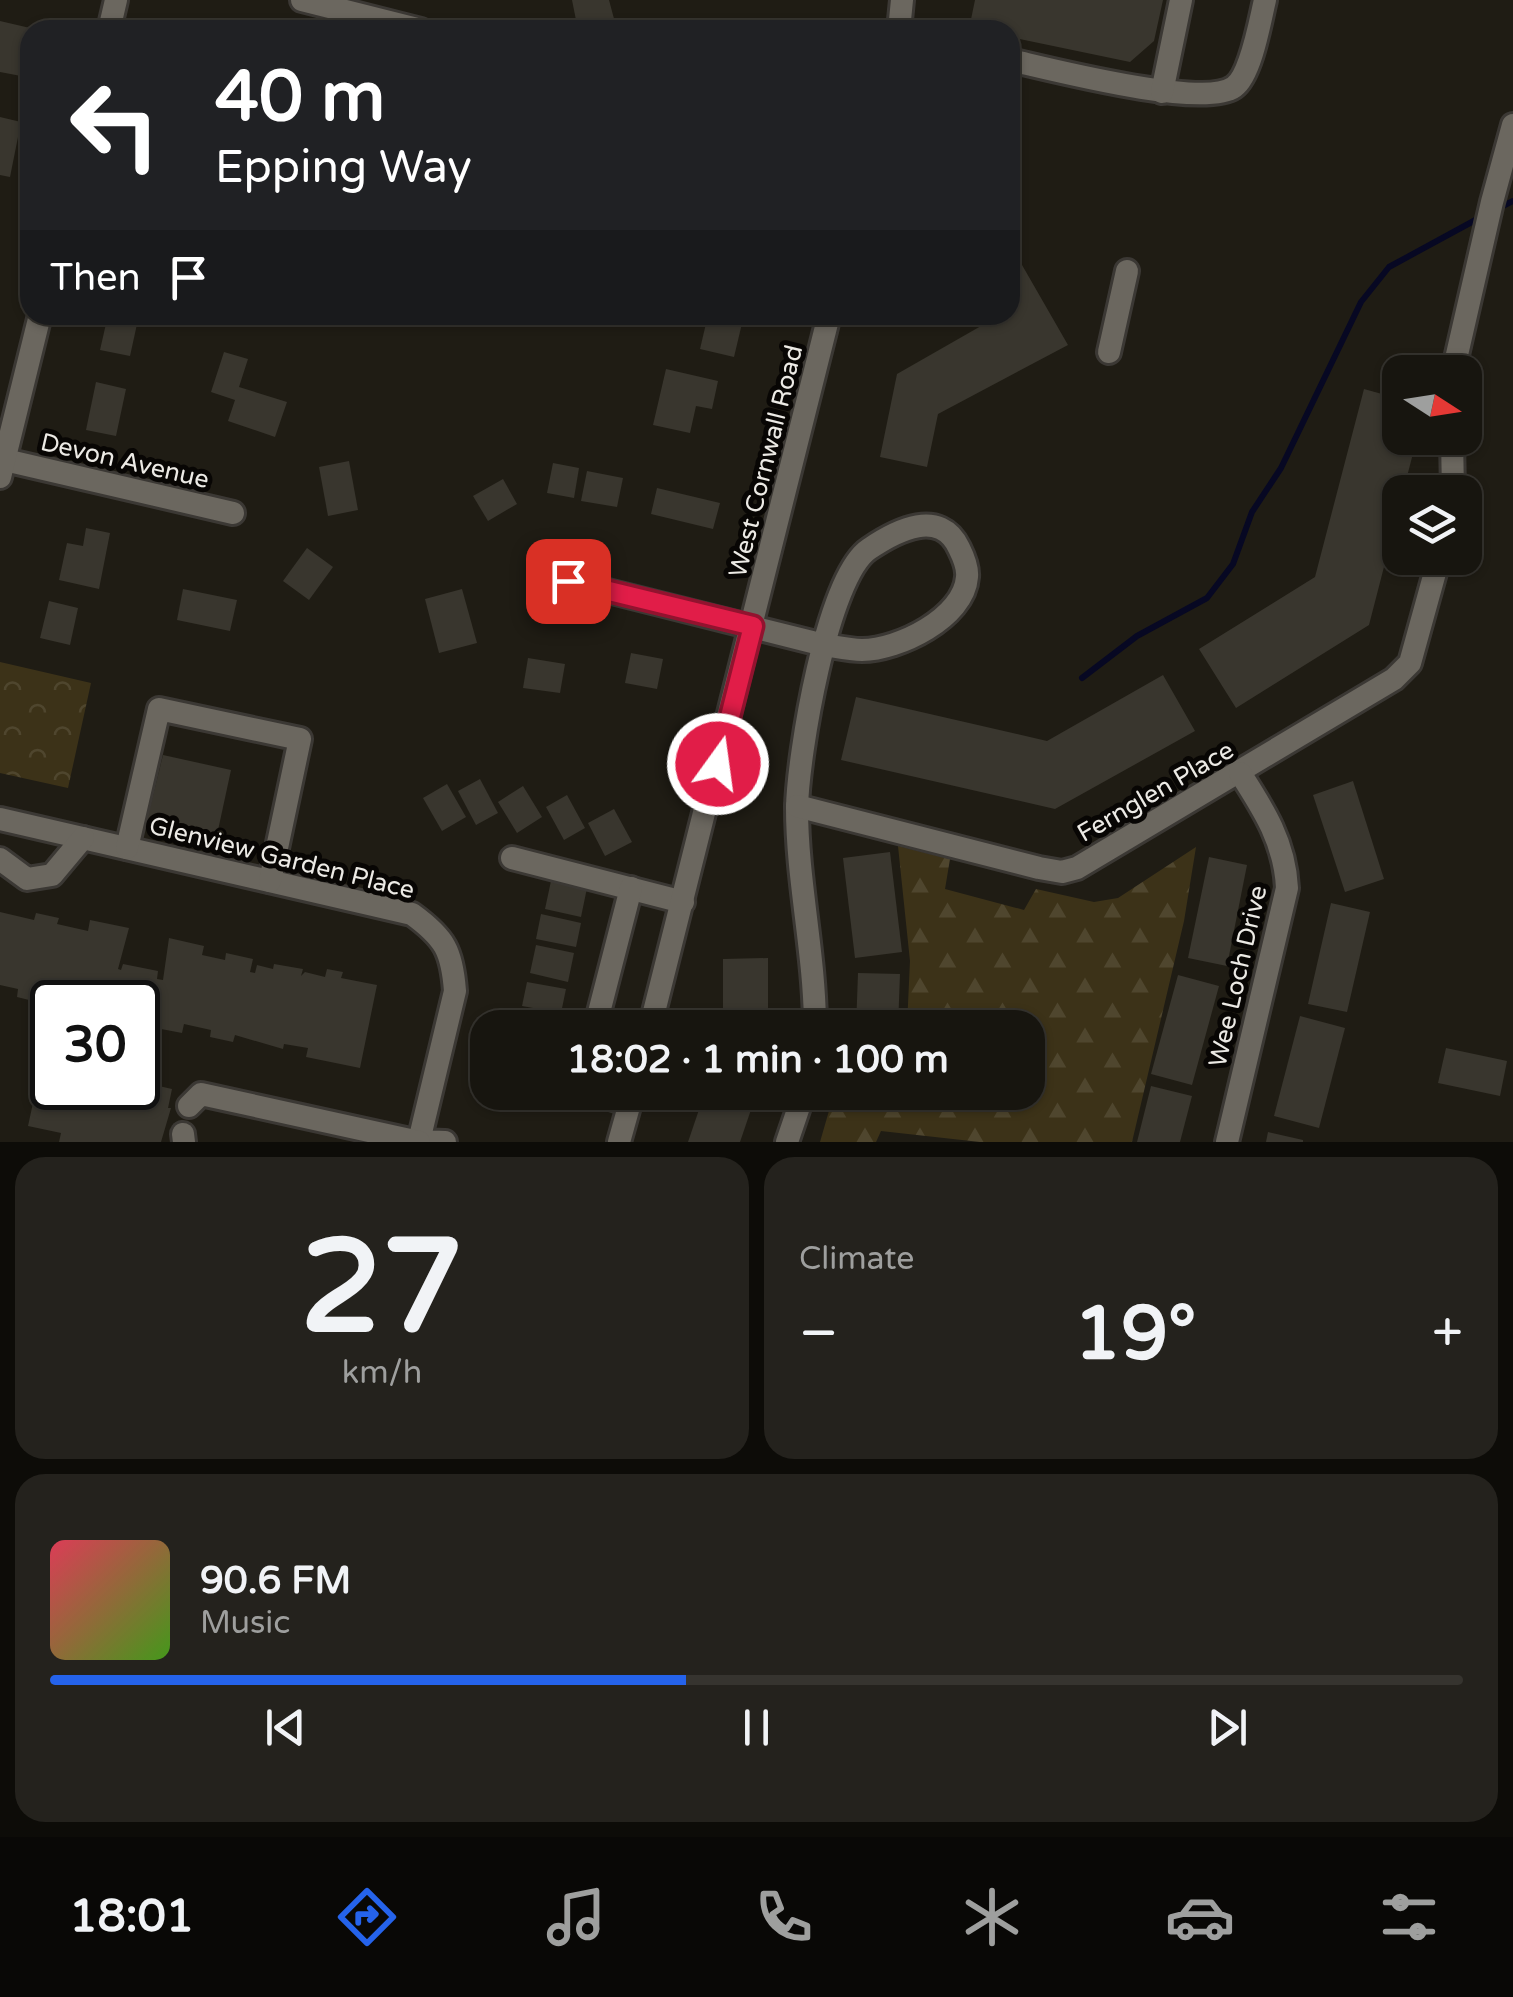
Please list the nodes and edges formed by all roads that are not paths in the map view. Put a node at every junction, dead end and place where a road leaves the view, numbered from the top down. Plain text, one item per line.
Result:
1 (302, 0) edge
2 (1181, 0) edge
3 (1265, 0) edge
4 (381, 20) edge
5 (1020, 62) edge
6 (1162, 92) junction
7 (1513, 125) edge
8 (1127, 271) dead end
9 (38, 325) edge
10 (827, 325) edge
11 (1109, 352) dead end
12 (1458, 355) edge
13 (2, 468) edge
14 (233, 512) dead end
15 (1434, 575) edge
16 (568, 581) dead end
17 (753, 626) junction
18 (824, 646) junction
19 (1240, 772) junction
20 (797, 806) junction
21 (0, 819) edge
22 (83, 838) junction
23 (127, 848) junction
24 (512, 858) dead end
25 (0, 860) edge
26 (270, 881) junction
27 (631, 888) junction
28 (683, 902) junction
29 (600, 1010) edge
30 (655, 1010) edge
31 (814, 1010) edge
32 (190, 1106) dead end
33 (628, 1110) edge
34 (798, 1110) edge
35 (430, 1141) edge
36 (619, 1142) edge
37 (787, 1142) edge
38 (1227, 1142) edge

1 - 4 street
2 - 6 street
3 - 6 street
5 - 6 street
7 - 12 street
8 - 11 street
9 - 13 street
10 - 17 street, West Cornwall Road
13 - 14 street, Devon Avenue
15 - 19 street, Fernglen Place
16 - 17 street
17 - 18 street
17 - 28 street, West Cornwall Road
18 - 18 street
18 - 20 street
19 - 20 street, Fernglen Place
19 - 38 street, Wee Loch Drive
20 - 31 street
21 - 22 street, Glenview Garden Place
22 - 23 street, Glenview Garden Place
22 - 25 street
23 - 26 street, Glenview Garden Place
23 - 26 street
24 - 27 street
26 - 35 street, Glenview Garden Place
27 - 28 street
27 - 29 street
28 - 30 street, West Cornwall Road
32 - 35 street
33 - 36 street
34 - 37 street

